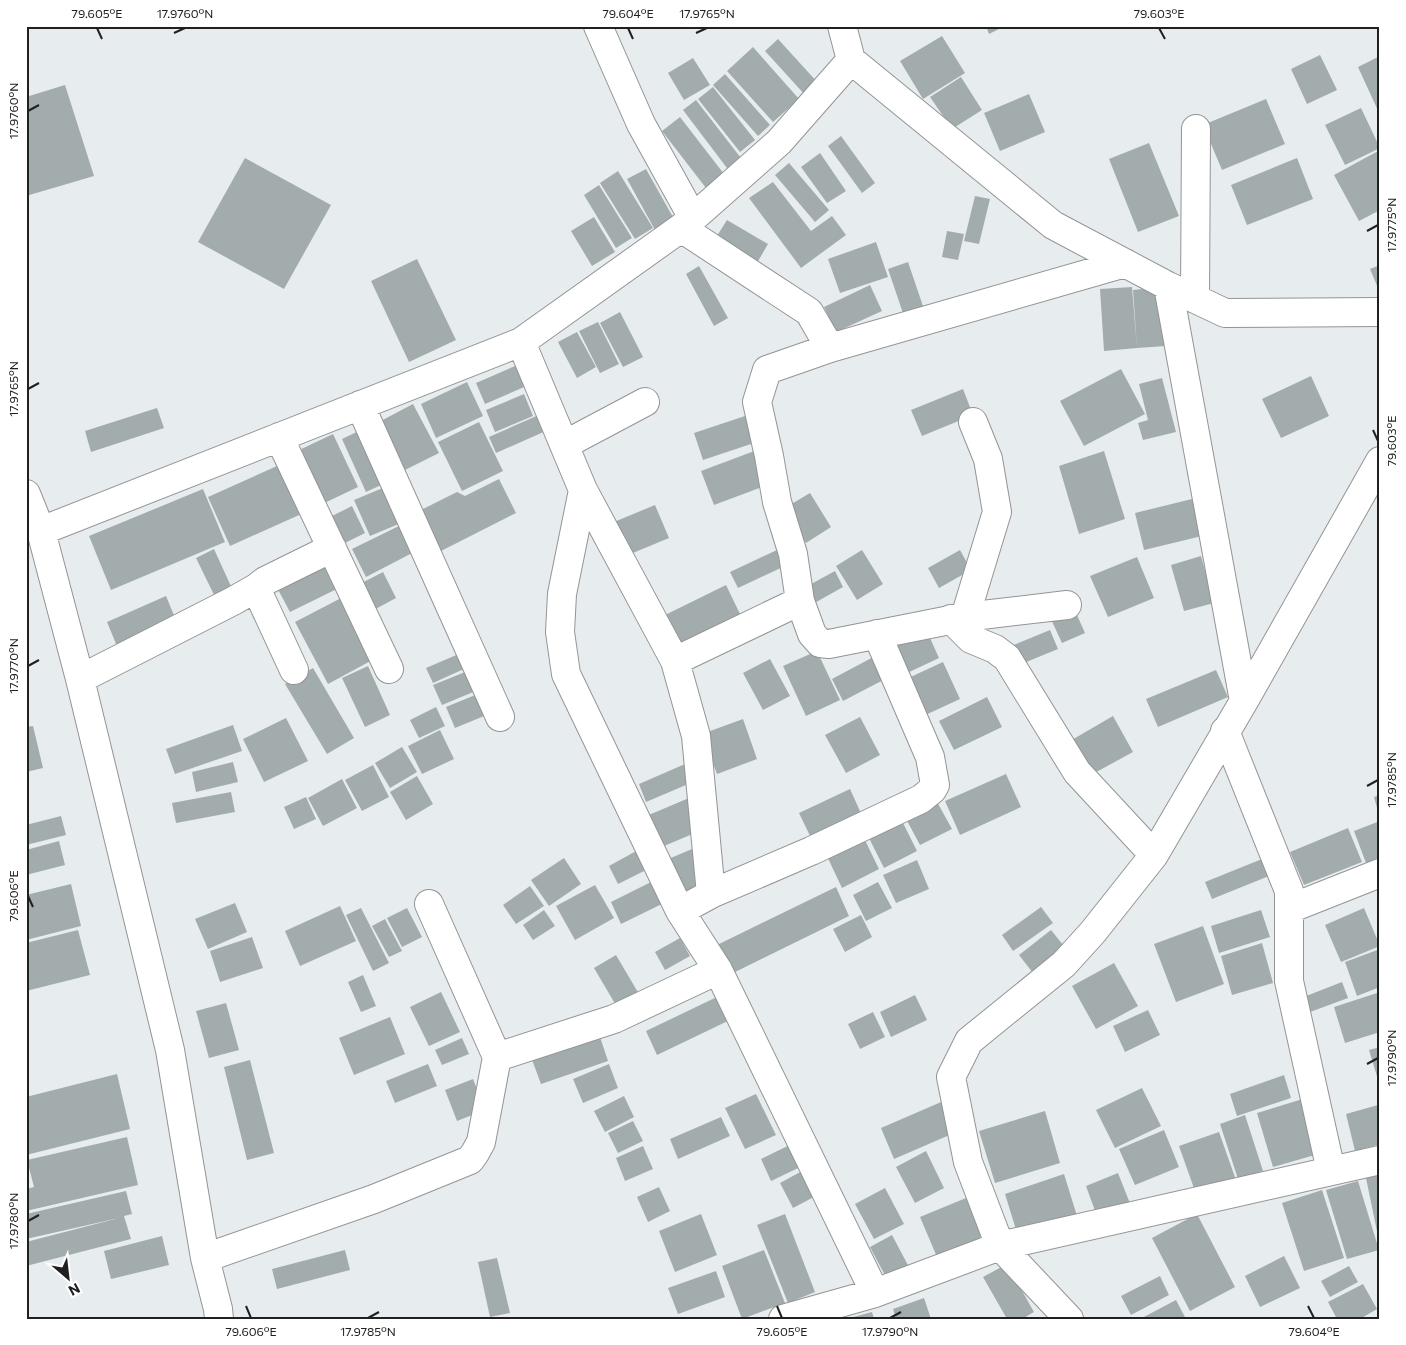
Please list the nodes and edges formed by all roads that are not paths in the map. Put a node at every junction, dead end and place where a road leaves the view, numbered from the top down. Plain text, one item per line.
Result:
1 (598, 26) edge
2 (842, 26) edge
3 (851, 60) junction
4 (1196, 129) dead end
5 (687, 223) junction
6 (1125, 263) junction
7 (1168, 286) junction
8 (1195, 298) junction
9 (1380, 312) edge
10 (521, 342) junction
11 (830, 348) junction
12 (645, 402) dead end
13 (360, 405) junction
14 (973, 422) dead end
15 (279, 437) junction
16 (564, 445) junction
17 (1380, 461) edge
18 (583, 490) junction
19 (26, 494) edge
20 (41, 531) junction
21 (332, 548) junction
22 (256, 588) junction
23 (800, 601) junction
24 (1067, 605) dead end
25 (958, 618) junction
26 (877, 634) junction
27 (675, 660) junction
28 (389, 669) dead end
29 (294, 670) dead end
30 (80, 679) junction
31 (1244, 701) junction
32 (500, 717) dead end
33 (1225, 732) junction
34 (1154, 855) junction
35 (1380, 873) edge
36 (711, 894) junction
37 (429, 904) dead end
38 (1289, 909) junction
39 (680, 912) junction
40 (718, 970) junction
41 (497, 1057) junction
42 (1380, 1160) edge
43 (1331, 1171) junction
44 (1000, 1246) junction
45 (205, 1258) junction
46 (875, 1293) junction
47 (213, 1310) edge
48 (783, 1319) edge
49 (1069, 1319) edge

1 - 5 street
2 - 3 street
3 - 5 street
3 - 6 street
4 - 8 street
5 - 10 street
5 - 11 street
6 - 7 street
6 - 11 street
7 - 8 street
7 - 31 street
8 - 9 street
10 - 13 street
10 - 16 street
11 - 23 street
12 - 16 street
13 - 15 street
13 - 32 street
14 - 25 street
15 - 20 street
15 - 21 street
16 - 18 street
17 - 31 street
18 - 27 street
18 - 39 street
19 - 20 street
20 - 30 street
21 - 22 street
21 - 28 street
22 - 29 street
22 - 30 street
23 - 26 street
23 - 27 street
24 - 25 street
25 - 26 street
25 - 34 street
26 - 36 street
27 - 36 street
30 - 45 street
31 - 33 street
33 - 34 street
33 - 38 street
34 - 44 street
35 - 38 street
36 - 39 street
37 - 41 street
38 - 43 street
39 - 40 street
40 - 41 street
40 - 46 street
41 - 45 street
42 - 43 street
43 - 44 street
44 - 46 street
44 - 49 street
45 - 47 street
46 - 48 street

